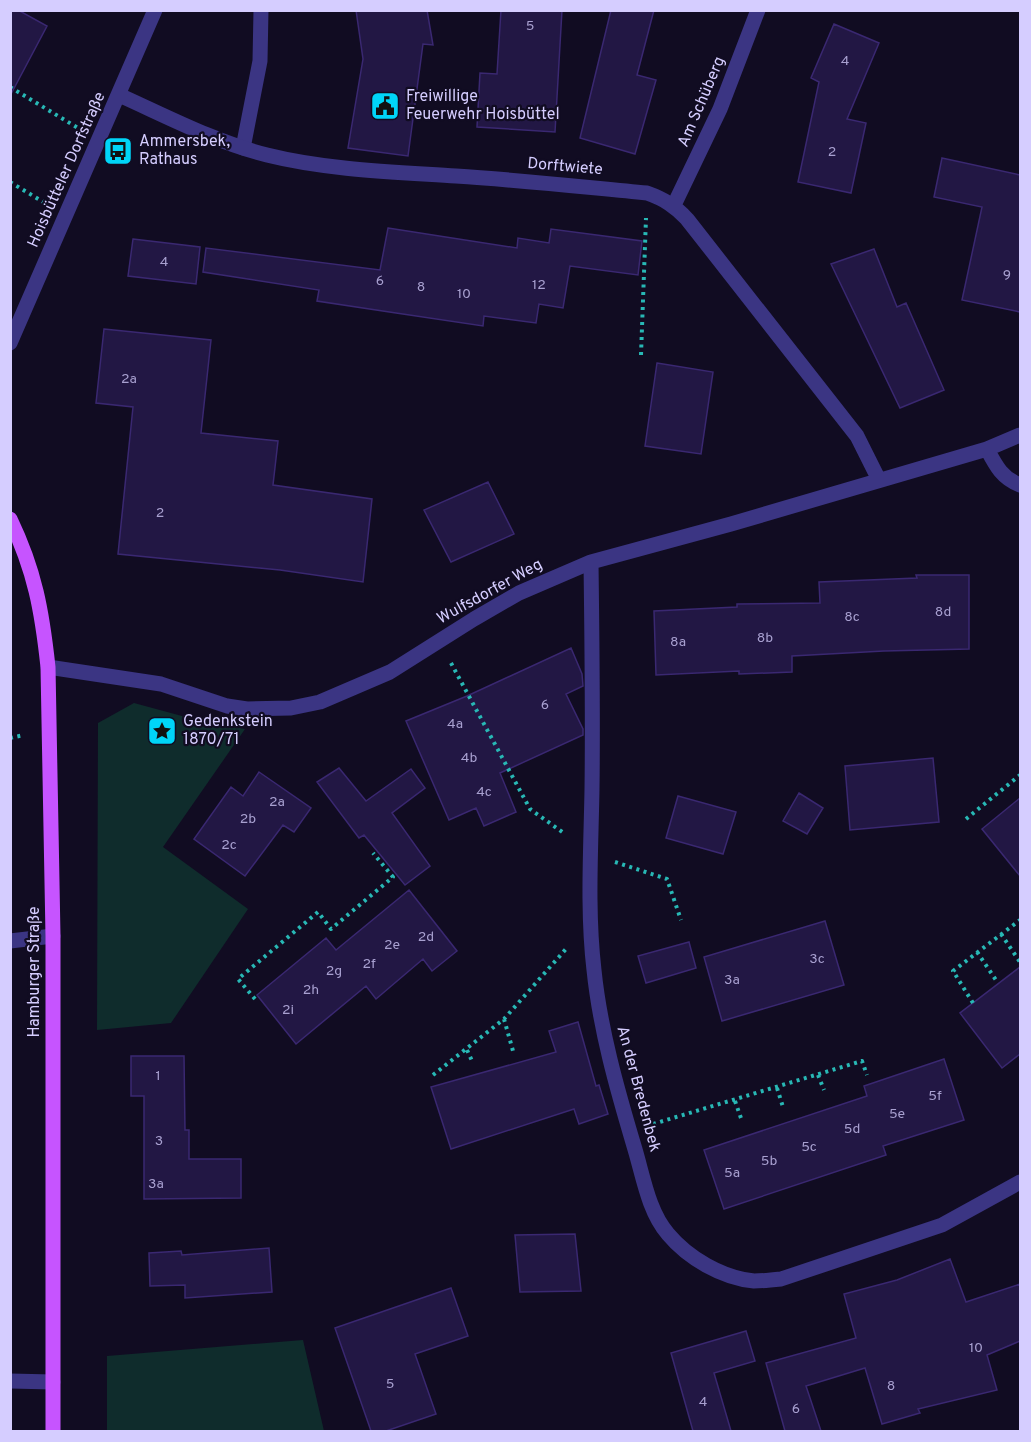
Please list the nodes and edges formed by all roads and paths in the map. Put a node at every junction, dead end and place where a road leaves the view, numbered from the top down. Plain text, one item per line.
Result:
1 (155, 10) edge
2 (261, 10) edge
3 (758, 10) edge
4 (10, 87) edge
5 (119, 95) junction
6 (99, 141) junction
7 (243, 148) junction
8 (10, 182) edge
9 (647, 194) junction
10 (674, 205) junction
11 (66, 217) junction
12 (10, 343) edge
13 (641, 355) dead end
14 (1020, 435) edge
15 (987, 449) junction
16 (879, 480) junction
17 (1020, 485) edge
18 (10, 519) edge
19 (591, 562) junction
20 (440, 641) junction
21 (48, 667) junction
22 (1020, 775) edge
23 (966, 819) dead end
24 (373, 853) dead end
25 (591, 854) junction
26 (681, 920) dead end
27 (1020, 920) edge
28 (590, 921) junction
29 (1001, 934) junction
30 (53, 936) junction
31 (10, 941) edge
32 (977, 952) junction
33 (1020, 962) edge
34 (998, 983) dead end
35 (255, 999) dead end
36 (974, 1003) dead end
37 (504, 1019) junction
38 (467, 1050) junction
39 (513, 1051) dead end
40 (473, 1063) dead end
41 (433, 1075) dead end
42 (818, 1075) junction
43 (867, 1076) dead end
44 (777, 1088) junction
45 (824, 1090) dead end
46 (735, 1101) junction
47 (783, 1107) dead end
48 (742, 1121) dead end
49 (630, 1131) junction
50 (1020, 1182) edge
51 (10, 1381) edge
52 (53, 1382) junction
53 (53, 1431) edge

1 - 5 street, Hoisbütteler Dorfstraße
2 - 7 street
3 - 10 street, Am Schüberg
4 - 6 path
5 - 6 street, Hoisbütteler Dorfstraße
5 - 7 street, Dorftwiete
6 - 11 street, Hoisbütteler Dorfstraße
7 - 9 street, Dorftwiete
8 - 11 path
9 - 10 street, Dorftwiete
9 - 13 path
10 - 16 street, Dorftwiete
11 - 12 street, Hoisbütteler Dorfstraße
14 - 15 street, Wulfsdorfer Weg
15 - 16 street, Wulfsdorfer Weg
15 - 17 street
16 - 19 street, Wulfsdorfer Weg
18 - 21 main road, Hamburger Straße
19 - 20 street, Wulfsdorfer Weg
19 - 25 street, An der Bredenbek
20 - 21 street, Wulfsdorfer Weg
20 - 25 path
21 - 30 main road, Hamburger Straße
22 - 23 path
24 - 35 path
25 - 26 path
25 - 28 street, An der Bredenbek
27 - 29 path
28 - 37 path
28 - 49 street, An der Bredenbek
29 - 32 path
29 - 33 path
30 - 31 street
30 - 52 main road, Hamburger Straße
32 - 34 path
32 - 36 path
37 - 38 path
37 - 39 path
38 - 40 path
38 - 41 path
42 - 43 path
42 - 44 path
42 - 45 path
44 - 46 path
44 - 47 path
46 - 48 path
46 - 49 path
49 - 50 street, An der Bredenbek
51 - 52 street
52 - 53 main road, Hamburger Straße

